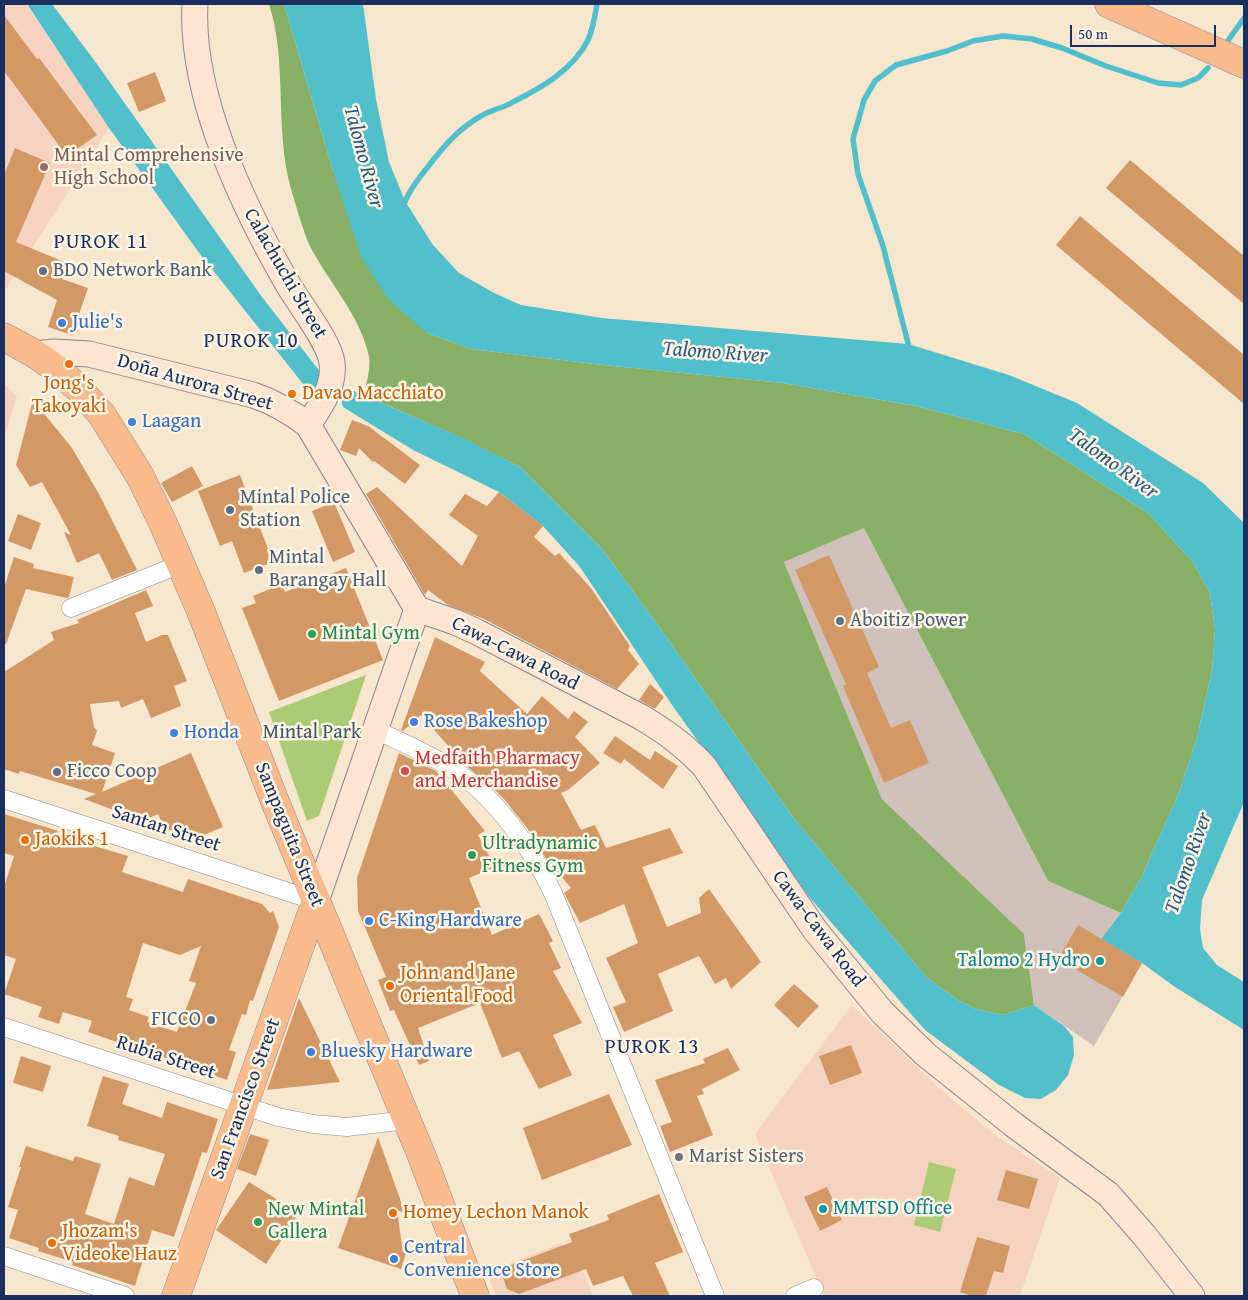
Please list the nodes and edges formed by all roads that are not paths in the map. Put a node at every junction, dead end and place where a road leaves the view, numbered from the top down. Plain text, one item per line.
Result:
1 (195, 4) edge
2 (1109, 4) edge
3 (1244, 64) edge
4 (4, 337) edge
5 (35, 354) junction
6 (308, 425) junction
7 (181, 564) junction
8 (71, 608) dead end
9 (417, 609) junction
10 (376, 730) junction
11 (4, 799) edge
12 (316, 901) junction
13 (4, 1027) edge
14 (244, 1106) junction
15 (407, 1120) junction
16 (4, 1256) edge
17 (814, 1288) dead end
18 (125, 1296) edge
19 (176, 1296) edge
20 (475, 1296) edge
21 (715, 1296) edge
22 (795, 1296) edge
23 (1192, 1296) edge

1 - 6 street, Calachuchi Street
2 - 3 main road
4 - 5 main road, Sampaguita Street
5 - 6 street, Doña Aurora Street
5 - 7 main road, Sampaguita Street
6 - 9 street, Doña Aurora Street
7 - 8 street
7 - 12 main road, Sampaguita Street
9 - 10 street
9 - 23 street, Cawa-Cawa Road
10 - 12 street
10 - 21 street
11 - 12 street, Santan Street
12 - 14 main road, San Francisco Street
12 - 15 main road, Sampaguita Street
13 - 14 street, Rubia Street
14 - 15 street, Rubia Street
14 - 19 main road, San Francisco Street
15 - 20 main road, Sampaguita Street
16 - 18 street
17 - 22 street

